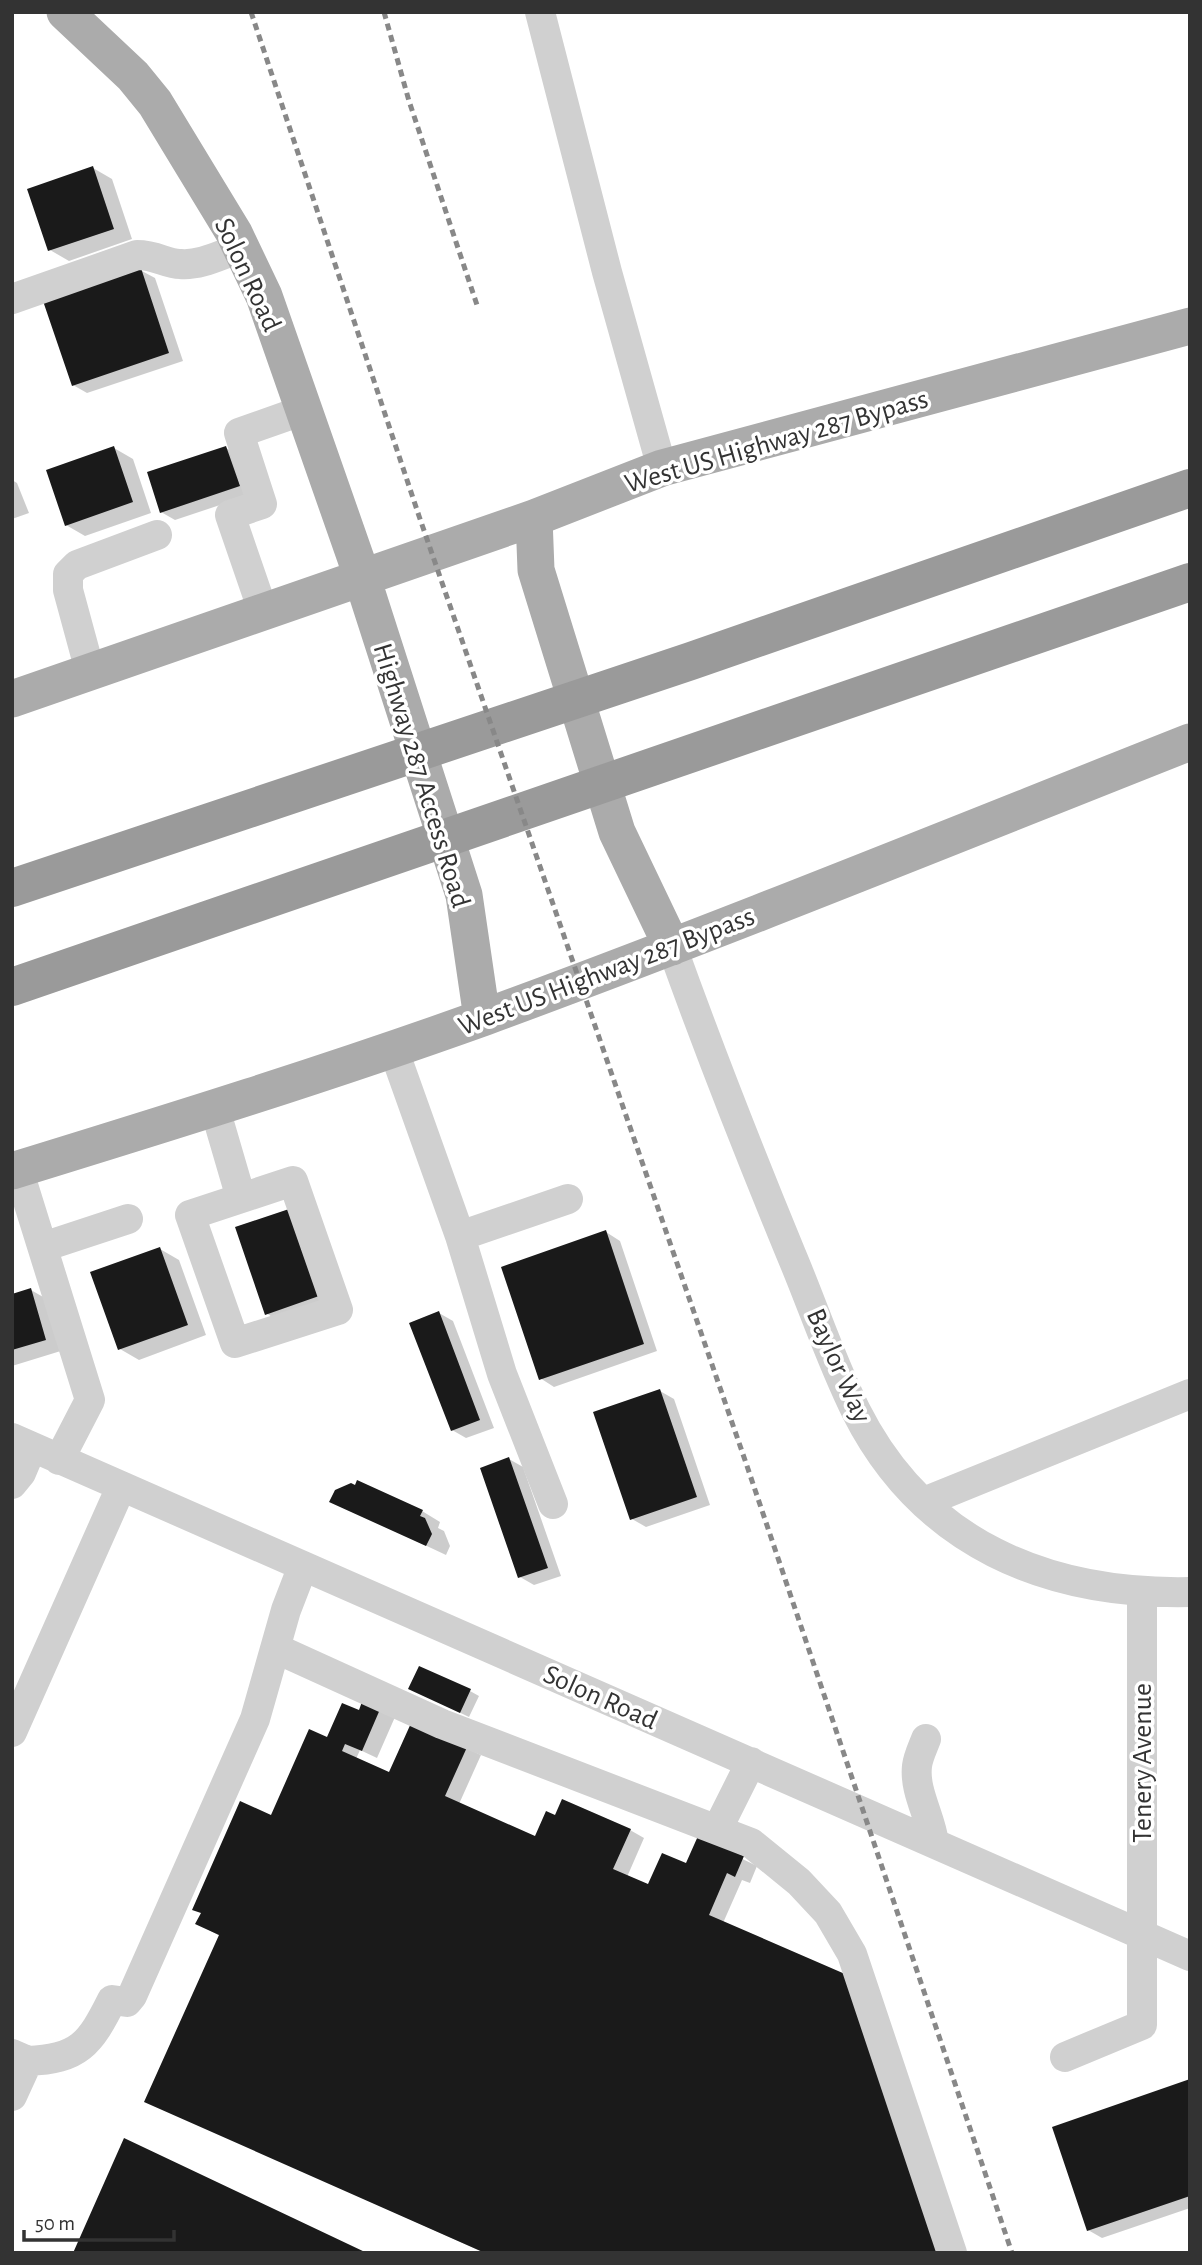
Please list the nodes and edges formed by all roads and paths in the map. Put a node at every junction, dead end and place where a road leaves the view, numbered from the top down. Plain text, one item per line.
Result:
1 (65, 12) edge
2 (540, 12) edge
3 (241, 248) junction
4 (12, 299) edge
5 (1190, 326) edge
6 (304, 410) junction
7 (662, 468) junction
8 (1190, 488) edge
9 (534, 518) junction
10 (157, 535) dead end
11 (360, 577) junction
12 (1190, 582) edge
13 (1190, 606) edge
14 (263, 611) junction
15 (1083, 619) junction
16 (90, 671) junction
17 (12, 699) edge
18 (1190, 743) edge
19 (12, 888) edge
20 (672, 947) junction
21 (12, 987) edge
22 (482, 1018) junction
23 (393, 1048) junction
24 (215, 1109) junction
25 (15, 1170) edge
26 (241, 1198) junction
27 (568, 1199) dead end
28 (128, 1219) dead end
29 (460, 1236) junction
30 (43, 1247) junction
31 (1190, 1394) edge
32 (60, 1460) junction
33 (18, 1468) edge
34 (121, 1487) junction
35 (924, 1502) junction
36 (552, 1504) dead end
37 (303, 1566) junction
38 (1190, 1592) edge
39 (1142, 1593) junction
40 (277, 1649) junction
41 (12, 1732) edge
42 (926, 1739) dead end
43 (751, 1762) junction
44 (718, 1828) junction
45 (934, 1843) junction
46 (1139, 1934) junction
47 (1190, 1956) edge
48 (1065, 2057) dead end
49 (20, 2058) edge
50 (12, 2095) edge
51 (952, 2253) edge

1 - 3 main road, Solon Road
2 - 7 street
3 - 4 street
3 - 6 main road, Solon Road
5 - 7 main road, West US Highway 287 Bypass
6 - 11 main road, Solon Road
6 - 14 street
7 - 9 main road, West US Highway 287 Bypass
8 - 19 highway
9 - 11 main road, West US Highway 287 Bypass
9 - 20 main road
10 - 16 street
11 - 14 main road, West US Highway 287 Bypass
11 - 22 main road, Highway 287 Access Road
12 - 15 highway
13 - 15 highway
14 - 16 main road, West US Highway 287 Bypass
15 - 21 highway
16 - 17 main road, West US Highway 287 Bypass
18 - 20 main road, West US Highway 287 Bypass
20 - 22 main road, West US Highway 287 Bypass
20 - 35 street, Baylor Way
22 - 23 main road, West US Highway 287 Bypass
23 - 24 main road, West US Highway 287 Bypass
23 - 29 street
24 - 25 main road, West US Highway 287 Bypass
24 - 26 street
25 - 30 street
26 - 26 street
27 - 29 street
28 - 30 street
29 - 36 street
30 - 32 street
31 - 35 street
32 - 33 street, Solon Road
32 - 34 street, Solon Road
34 - 37 street, Solon Road
34 - 41 street
35 - 39 street, Baylor Way
37 - 40 street
37 - 43 street, Solon Road
38 - 39 street, Baylor Way
39 - 46 street, Tenery Avenue
40 - 44 street
40 - 49 street
42 - 45 street
43 - 44 street
43 - 45 street, Solon Road
44 - 51 street
45 - 46 street, Solon Road
46 - 47 street, Solon Road
46 - 48 street, Tenery Avenue
49 - 50 street

